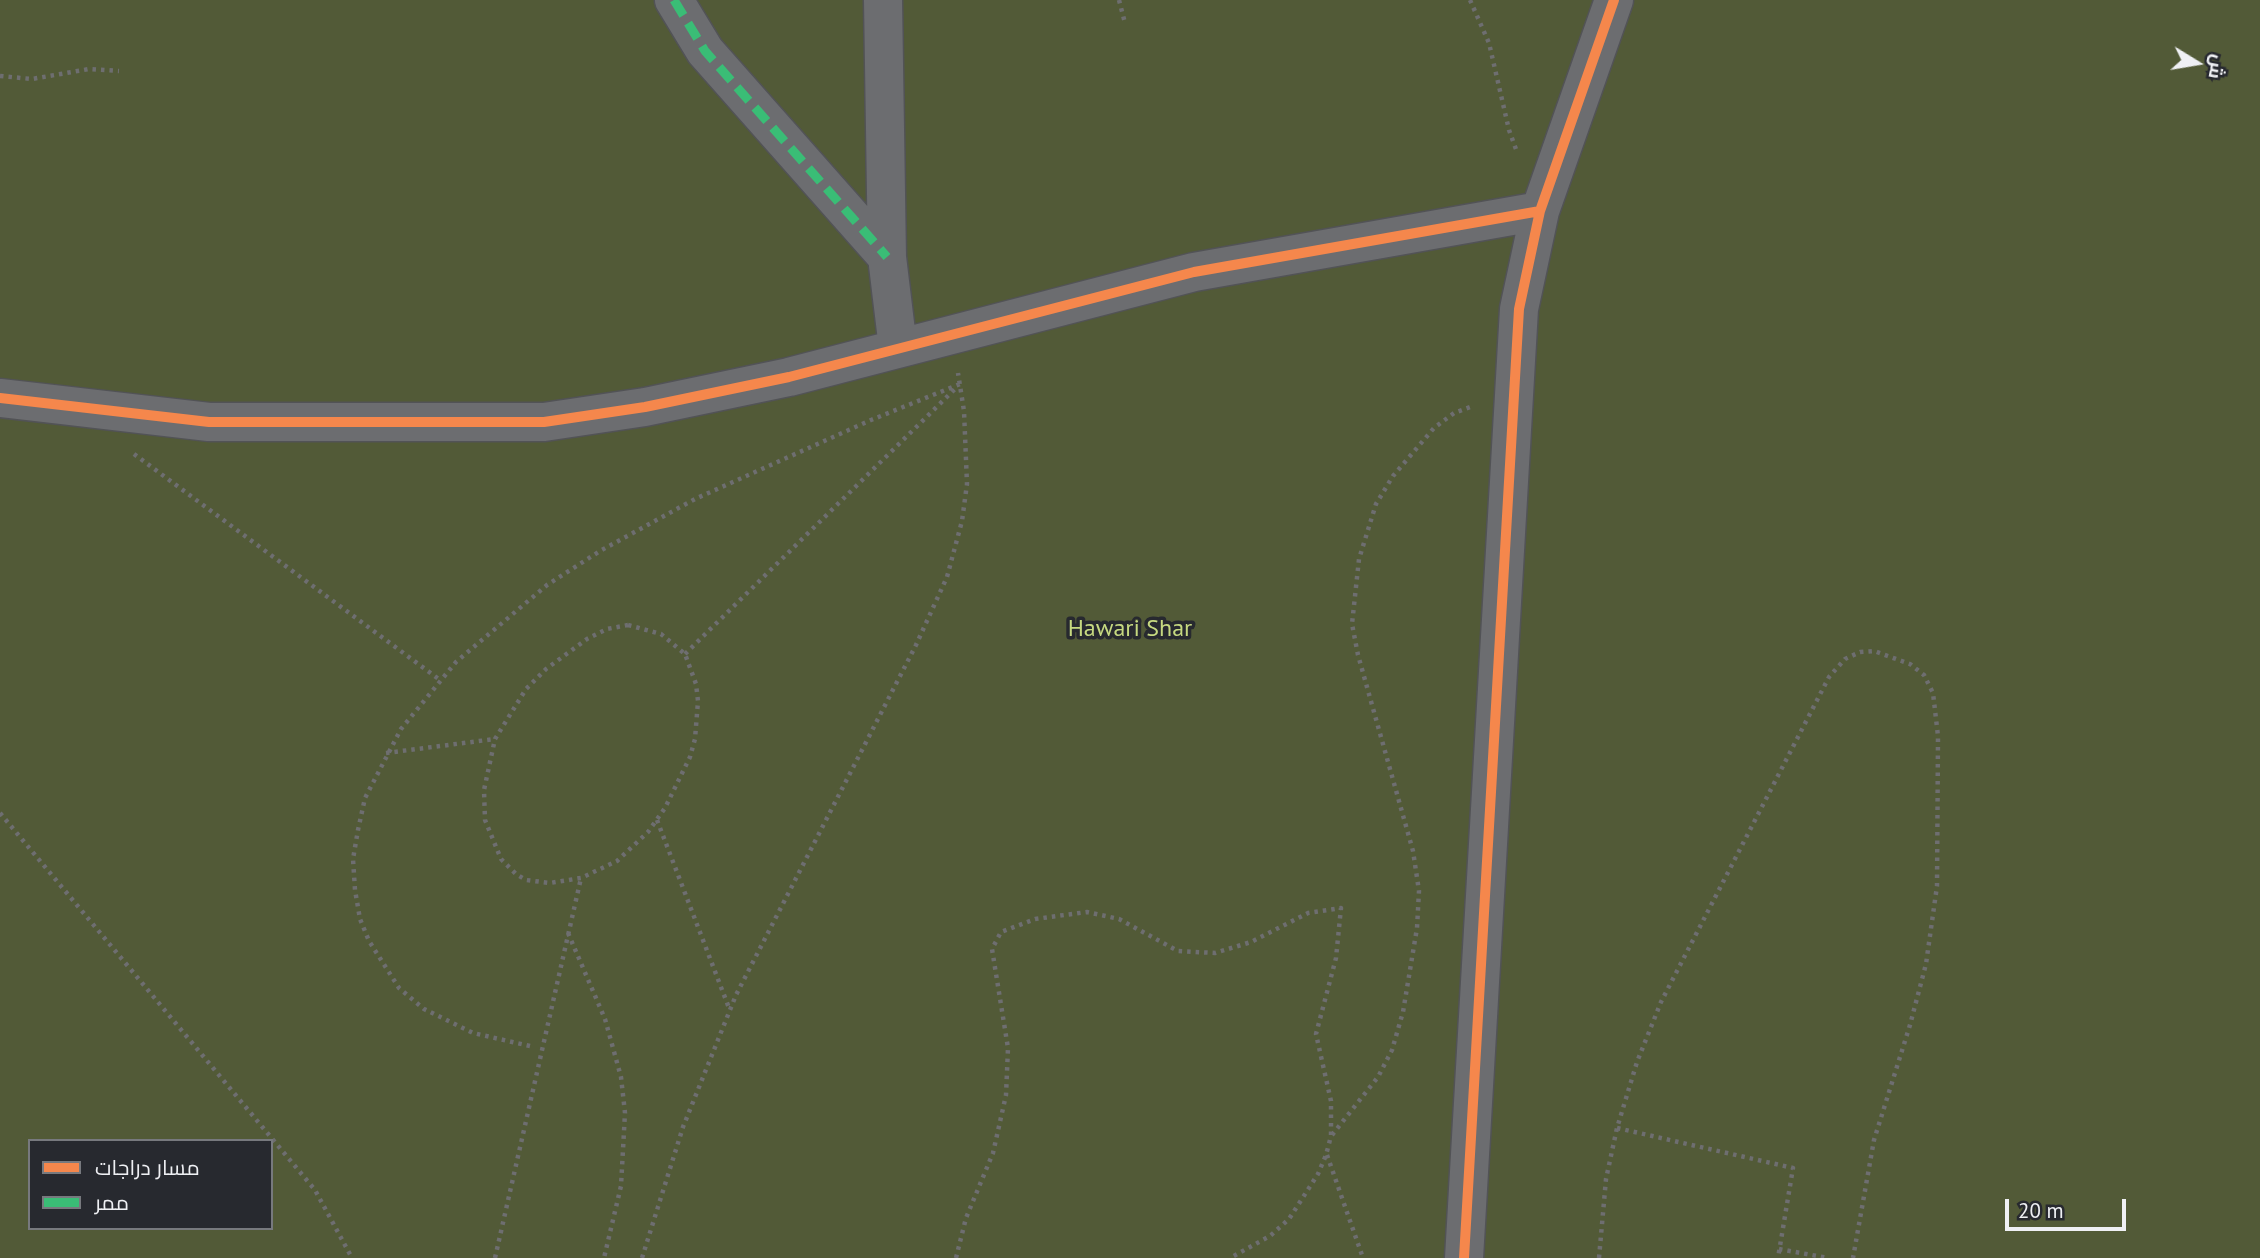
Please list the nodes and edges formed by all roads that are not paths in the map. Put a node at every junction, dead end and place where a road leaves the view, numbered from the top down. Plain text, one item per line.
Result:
1 (674, 0) edge
2 (883, 0) edge
3 (1614, 0) edge
4 (1540, 211) junction
5 (887, 257) junction
6 (898, 348) junction
7 (0, 398) edge
8 (1464, 1258) edge

1 - 5 street
2 - 5 street
3 - 4 street
4 - 6 street
4 - 8 street
5 - 6 street
6 - 7 street

